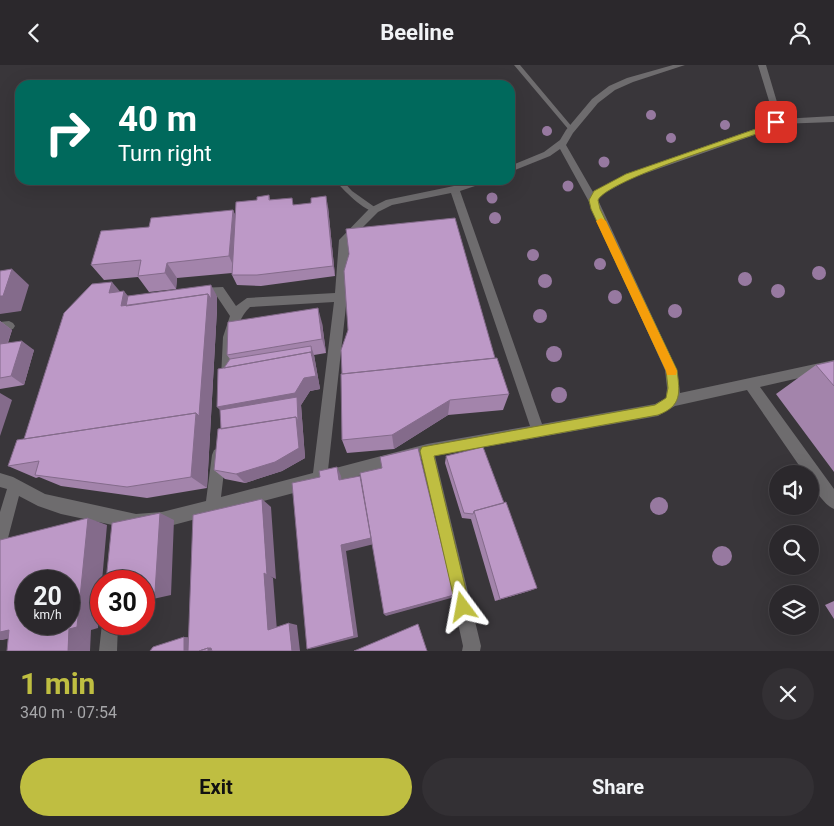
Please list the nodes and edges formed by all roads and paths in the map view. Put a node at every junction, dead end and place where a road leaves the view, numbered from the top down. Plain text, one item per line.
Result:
1 (517, 65) edge
2 (681, 65) edge
3 (762, 65) edge
4 (777, 119) junction
5 (834, 119) edge
6 (572, 129) junction
7 (561, 144) junction
8 (515, 167) edge
9 (343, 185) edge
10 (468, 185) edge
11 (455, 189) junction
12 (593, 200) junction
13 (374, 210) junction
14 (190, 293) edge
15 (340, 297) junction
16 (235, 315) junction
17 (834, 365) edge
18 (750, 383) junction
19 (226, 388) edge
20 (672, 401) junction
21 (538, 431) junction
22 (220, 437) edge
23 (427, 451) junction
24 (320, 479) junction
25 (9, 480) edge
26 (829, 486) edge
27 (834, 502) edge
28 (213, 506) junction
29 (121, 519) junction
30 (119, 537) edge
31 (0, 538) edge
32 (109, 635) edge
33 (108, 651) edge
34 (471, 651) edge

1 - 6 lane
2 - 6 street
3 - 4 street
4 - 5 street
4 - 12 street
6 - 7 street
7 - 8 street
7 - 12 street
9 - 13 lane
10 - 11 street
11 - 13 street
11 - 21 street
12 - 20 street
13 - 15 street
14 - 16 street
15 - 16 street
15 - 24 street
16 - 19 street
17 - 18 street
18 - 20 street
18 - 26 street
20 - 21 street
21 - 23 street
22 - 28 street
23 - 24 street
23 - 34 street
24 - 28 street
25 - 29 street
25 - 31 street
26 - 27 street
28 - 29 street
29 - 30 street
32 - 33 street

